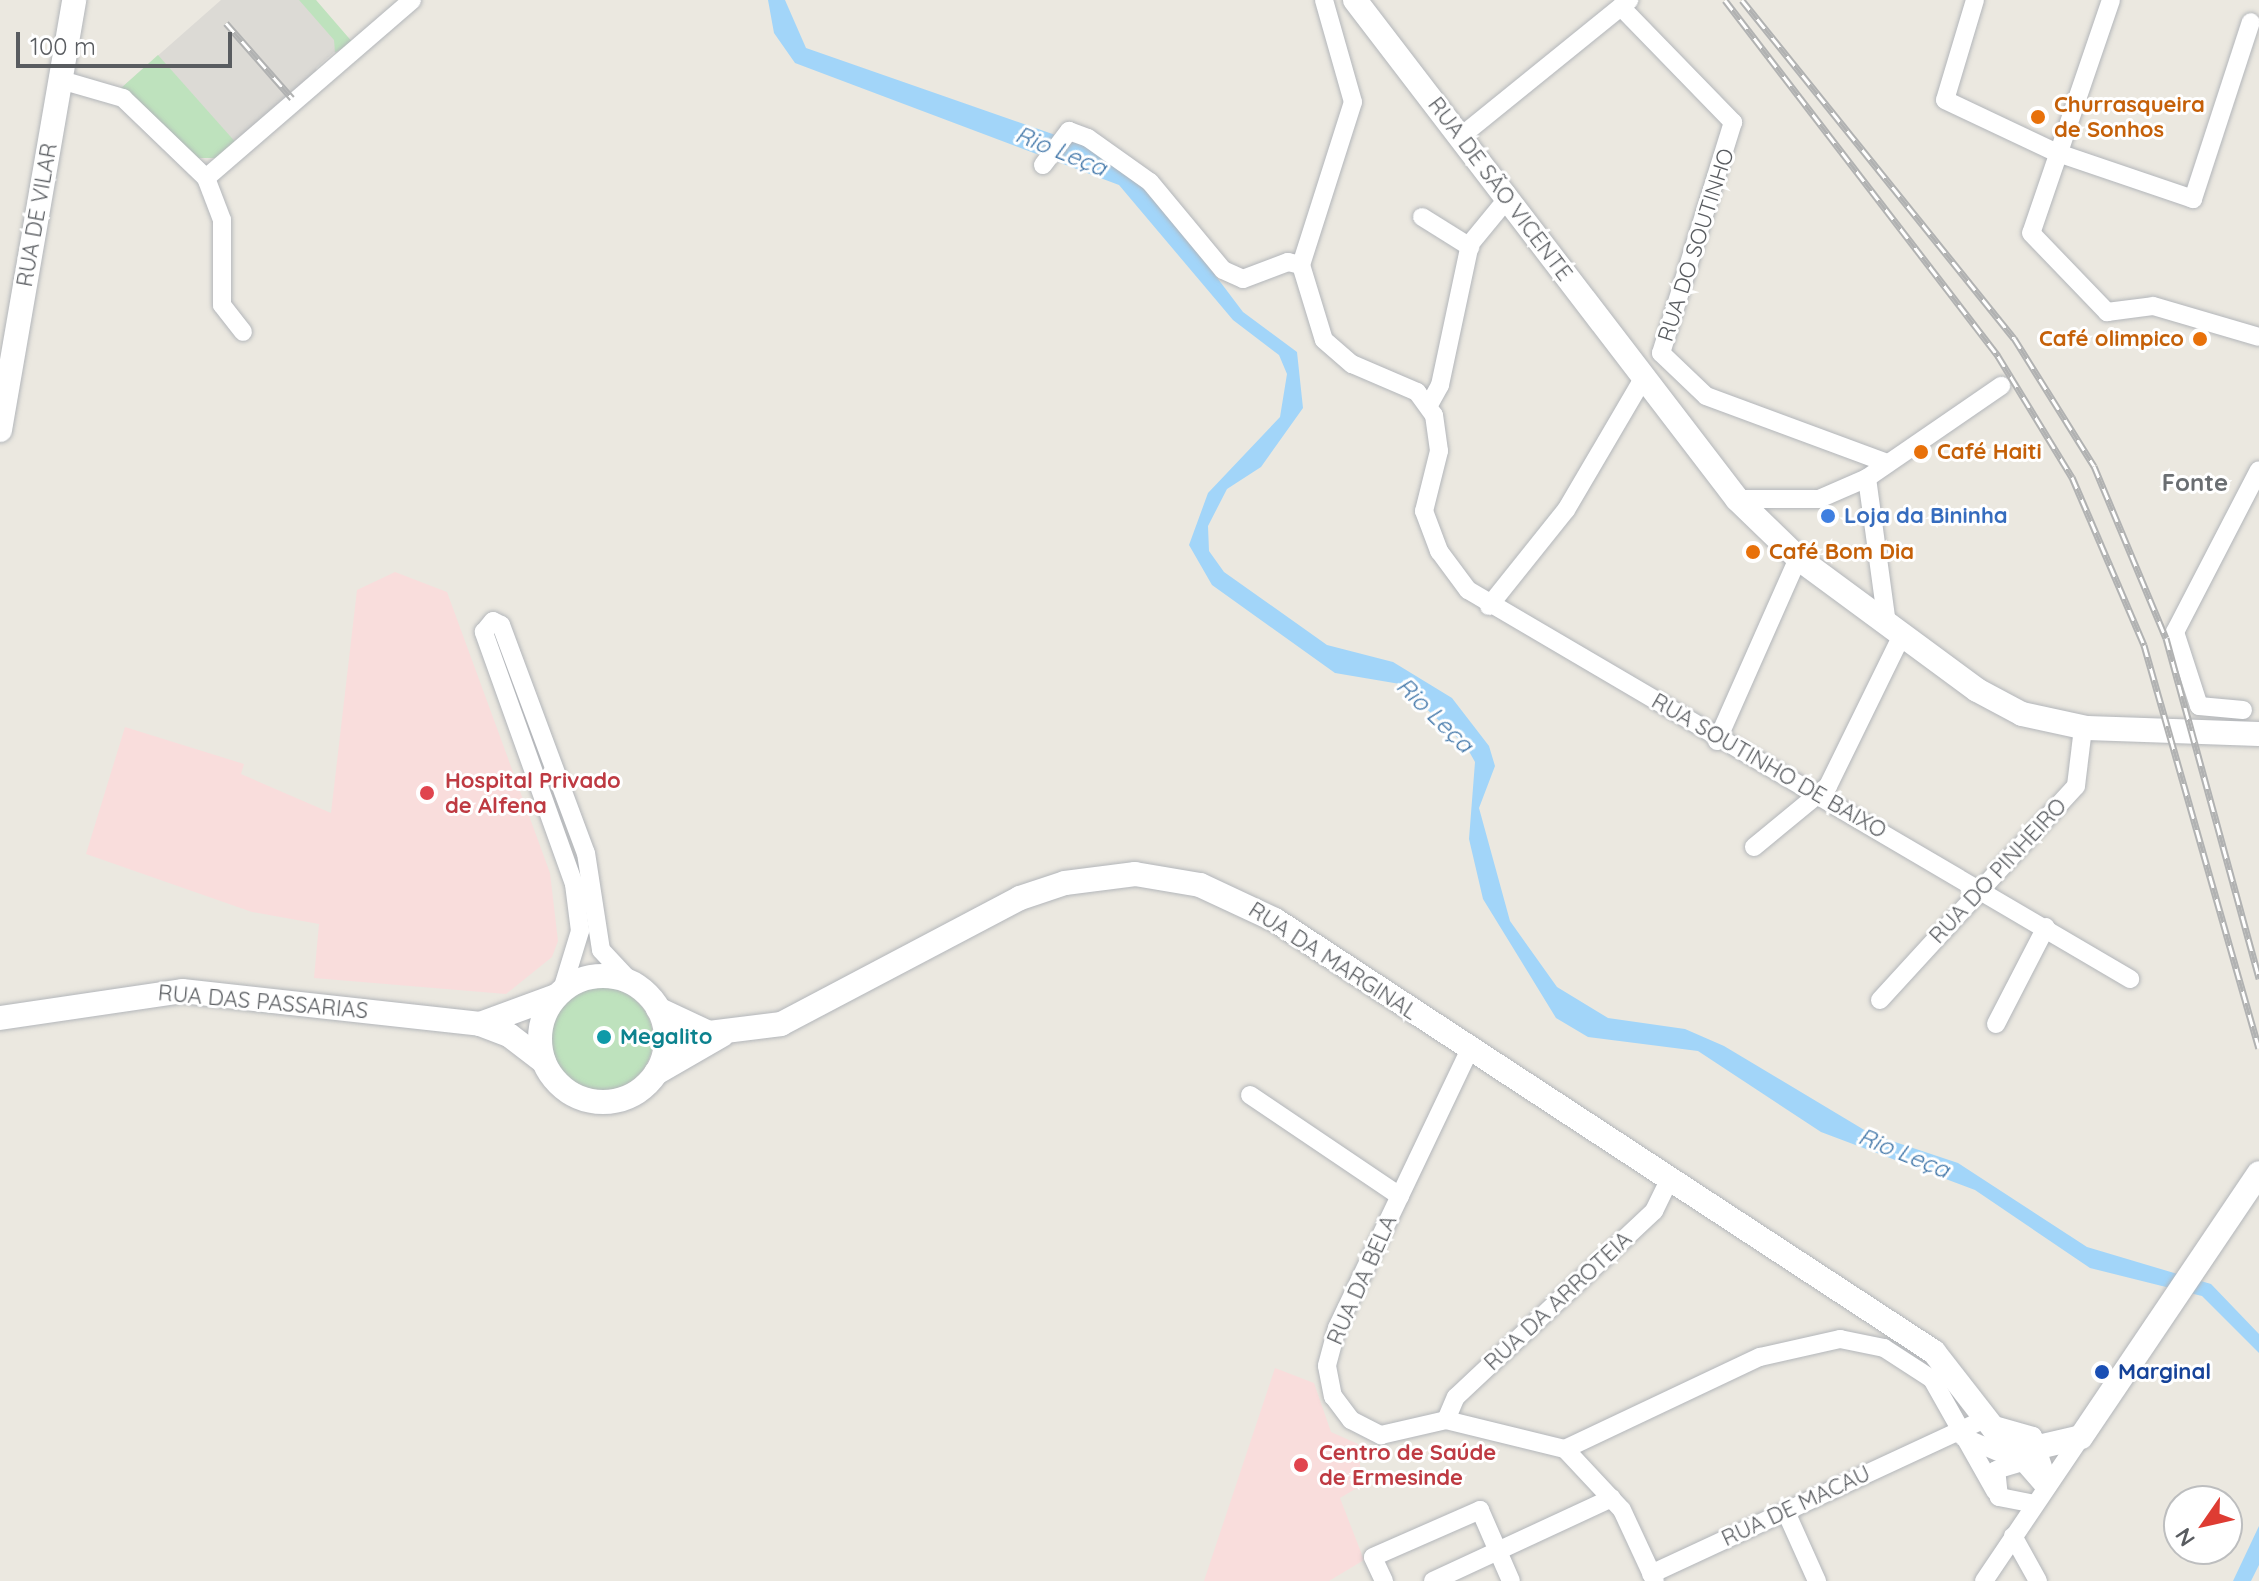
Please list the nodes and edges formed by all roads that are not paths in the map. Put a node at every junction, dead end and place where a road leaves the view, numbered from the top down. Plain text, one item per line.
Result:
1 (74, 0) edge
2 (412, 0) edge
3 (1324, 0) edge
4 (1355, 0) edge
5 (1975, 0) edge
6 (2111, 0) edge
7 (1625, 3) edge
8 (2251, 22) dead end
9 (61, 80) junction
10 (1460, 137) junction
11 (2055, 152) junction
12 (1043, 165) dead end
13 (206, 178) junction
14 (1507, 199) junction
15 (1422, 217) dead end
16 (1470, 247) junction
17 (1301, 265) junction
18 (243, 332) dead end
19 (2259, 337) edge
20 (1661, 353) junction
21 (1641, 374) junction
22 (2001, 386) dead end
23 (1429, 405) junction
24 (0, 430) edge
25 (1887, 463) junction
26 (2259, 470) edge
27 (1867, 478) junction
28 (1737, 499) junction
29 (1798, 558) junction
30 (1489, 606) junction
31 (1895, 630) junction
32 (2243, 710) dead end
33 (518, 725) junction
34 (2083, 728) junction
35 (2259, 734) edge
36 (1717, 741) junction
37 (560, 783) junction
38 (1823, 793) junction
39 (1754, 847) dead end
40 (1978, 892) junction
41 (2046, 927) junction
42 (2130, 979) dead end
43 (632, 983) junction
44 (559, 993) junction
45 (1880, 1000) dead end
46 (658, 1009) junction
47 (0, 1018) edge
48 (480, 1024) junction
49 (1996, 1024) dead end
50 (722, 1035) junction
51 (1469, 1051) junction
52 (544, 1062) junction
53 (656, 1073) junction
54 (1250, 1095) dead end
55 (2259, 1173) edge
56 (1669, 1180) junction
57 (1400, 1196) junction
58 (1814, 1272) junction
59 (2113, 1386) junction
60 (1961, 1416) junction
61 (1446, 1420) junction
62 (1988, 1420) junction
63 (2024, 1430) junction
64 (2081, 1437) junction
65 (1565, 1449) junction
66 (2037, 1454) junction
67 (2046, 1484) junction
68 (1995, 1491) junction
69 (1612, 1498) junction
70 (2035, 1504) junction
71 (1786, 1512) junction
72 (2013, 1536) junction
73 (1499, 1552) junction
74 (1653, 1577) edge
75 (1384, 1581) edge
76 (1433, 1581) edge
77 (1511, 1581) edge
78 (1817, 1581) edge
79 (1984, 1581) edge
80 (2038, 1581) edge

1 - 9 street, RUA DE VILAR
2 - 13 street
3 - 17 street
4 - 10 street, RUA DE SÃO VICENTE
5 - 11 street
6 - 11 street
7 - 10 street
7 - 20 street, RUA DO SOUTINHO
8 - 11 street
9 - 13 street
9 - 24 street, RUA DE VILAR
10 - 14 street, RUA DE SÃO VICENTE
11 - 19 street
12 - 17 street
13 - 18 street
14 - 16 street
14 - 21 street, RUA DE SÃO VICENTE
15 - 16 street
16 - 23 street
17 - 23 street
20 - 21 street
20 - 25 street, RUA DO SOUTINHO
21 - 28 street, RUA DE SÃO VICENTE
21 - 30 street
22 - 25 street
23 - 30 street, RUA SOUTINHO DE BAIXO
25 - 27 street
26 - 32 street
27 - 28 street
27 - 31 street
28 - 29 street, RUA DE SÃO VICENTE
29 - 31 street, RUA DE SÃO VICENTE
29 - 36 street
30 - 36 street, RUA SOUTINHO DE BAIXO
31 - 34 street, RUA DE SÃO VICENTE
31 - 38 street
33 - 37 street
33 - 37 street
33 - 44 street
34 - 35 street, RUA DE SÃO VICENTE
34 - 40 street, RUA DO PINHEIRO
36 - 38 street, RUA SOUTINHO DE BAIXO
37 - 43 street
38 - 39 street
38 - 40 street, RUA SOUTINHO DE BAIXO
40 - 41 street, RUA SOUTINHO DE BAIXO
40 - 45 street, RUA DO PINHEIRO
41 - 42 street, RUA SOUTINHO DE BAIXO
41 - 49 street
43 - 44 street
43 - 46 street
44 - 48 street, RUA DAS PASSARIAS
44 - 52 street
46 - 50 street, RUA DA MARGINAL
46 - 53 street
47 - 48 street, RUA DAS PASSARIAS
48 - 52 street, RUA DAS PASSARIAS
50 - 51 street, RUA DA MARGINAL
50 - 53 street, RUA DA MARGINAL
51 - 56 street, RUA DA MARGINAL
51 - 57 street, RUA DA BELA
52 - 53 street
54 - 57 street
55 - 59 street
56 - 58 street, RUA DA MARGINAL
56 - 61 street, RUA DA ARROTEIA
57 - 61 street, RUA DA BELA
58 - 60 street, RUA DA MARGINAL
58 - 63 street, RUA DA MARGINAL
59 - 63 street
59 - 64 street
60 - 62 street, RUA DA MARGINAL
60 - 65 street
60 - 66 street
60 - 68 street
60 - 71 street, RUA DE MACAU
61 - 65 street, RUA DA BELA
62 - 63 street
62 - 66 street, RUA DA MARGINAL
63 - 66 street
64 - 66 street
64 - 67 street
65 - 69 street
66 - 67 street
66 - 68 street
67 - 70 street
68 - 70 street
69 - 73 street
69 - 74 street
70 - 72 street
71 - 74 street, RUA DE MACAU
71 - 78 street
72 - 79 street
72 - 80 street
73 - 75 street
73 - 76 street
73 - 77 street

